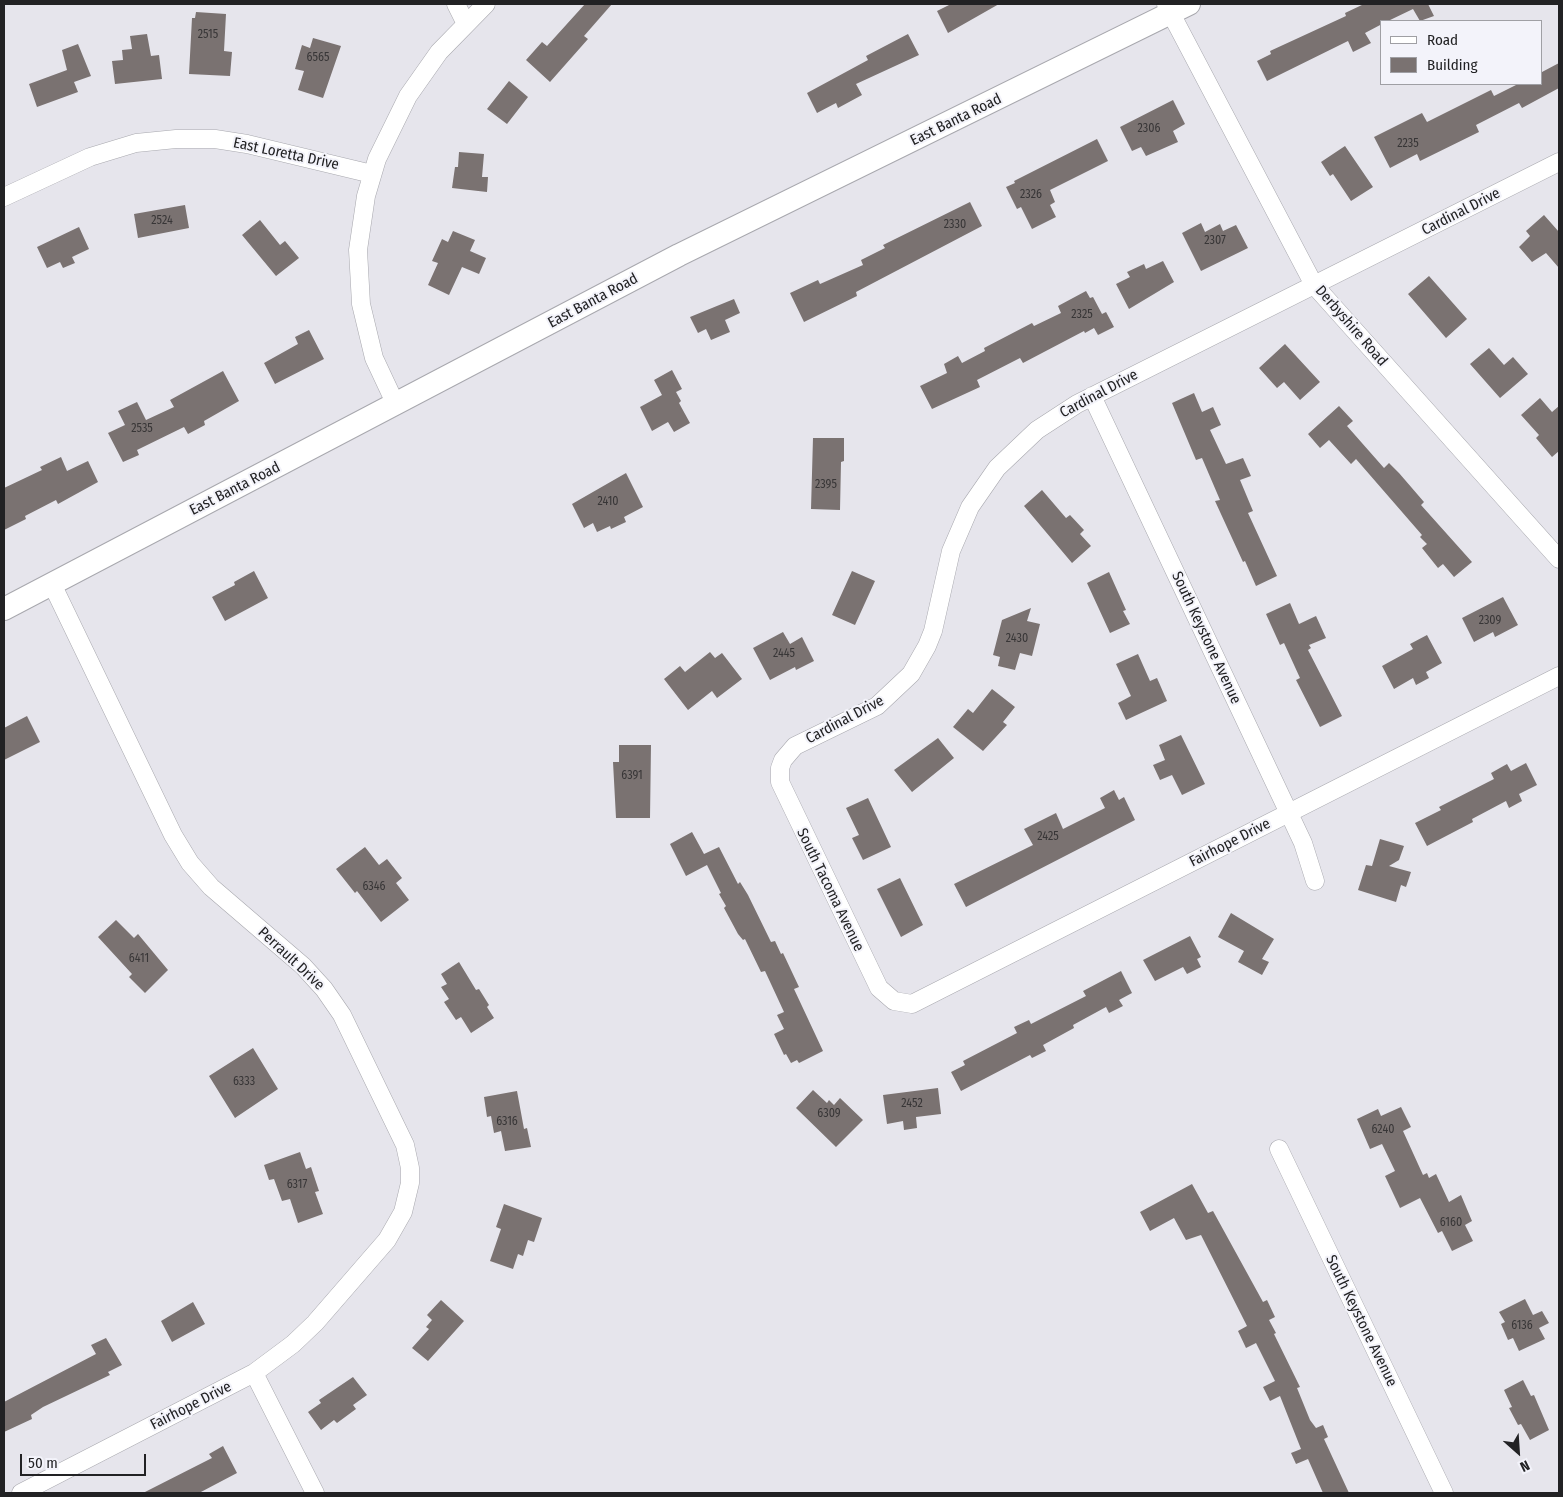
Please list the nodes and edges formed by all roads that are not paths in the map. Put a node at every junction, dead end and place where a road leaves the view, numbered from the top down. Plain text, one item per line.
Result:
1 (456, 4) edge
2 (486, 4) edge
3 (1175, 7) edge
4 (466, 24) junction
5 (1559, 162) edge
6 (372, 174) junction
7 (4, 197) edge
8 (1314, 285) junction
9 (1092, 396) junction
10 (396, 405) junction
11 (1559, 559) edge
12 (52, 584) junction
13 (4, 609) edge
14 (1559, 676) edge
15 (781, 765) joint
16 (1288, 814) junction
17 (1315, 881) dead end
18 (900, 1003) joint
19 (1278, 1150) dead end
20 (254, 1373) junction
21 (21, 1493) edge
22 (315, 1493) edge
23 (1444, 1493) edge

1 - 4 street
2 - 4 street
3 - 8 street, Derbyshire Road
3 - 10 street, East Banta Road
4 - 6 street
5 - 8 street, Cardinal Drive
6 - 7 street, East Loretta Drive
6 - 10 street
8 - 9 street, Cardinal Drive
8 - 11 street, Derbyshire Road
9 - 15 street, Cardinal Drive
9 - 16 street, South Keystone Avenue
10 - 12 street, East Banta Road
12 - 13 street, East Banta Road
12 - 20 street, Perrault Drive
14 - 16 street, Fairhope Drive
15 - 18 street, South Tacoma Avenue
16 - 17 street, South Keystone Avenue
16 - 18 street, Fairhope Drive
19 - 23 street, South Keystone Avenue
20 - 21 street, Fairhope Drive
20 - 22 street

